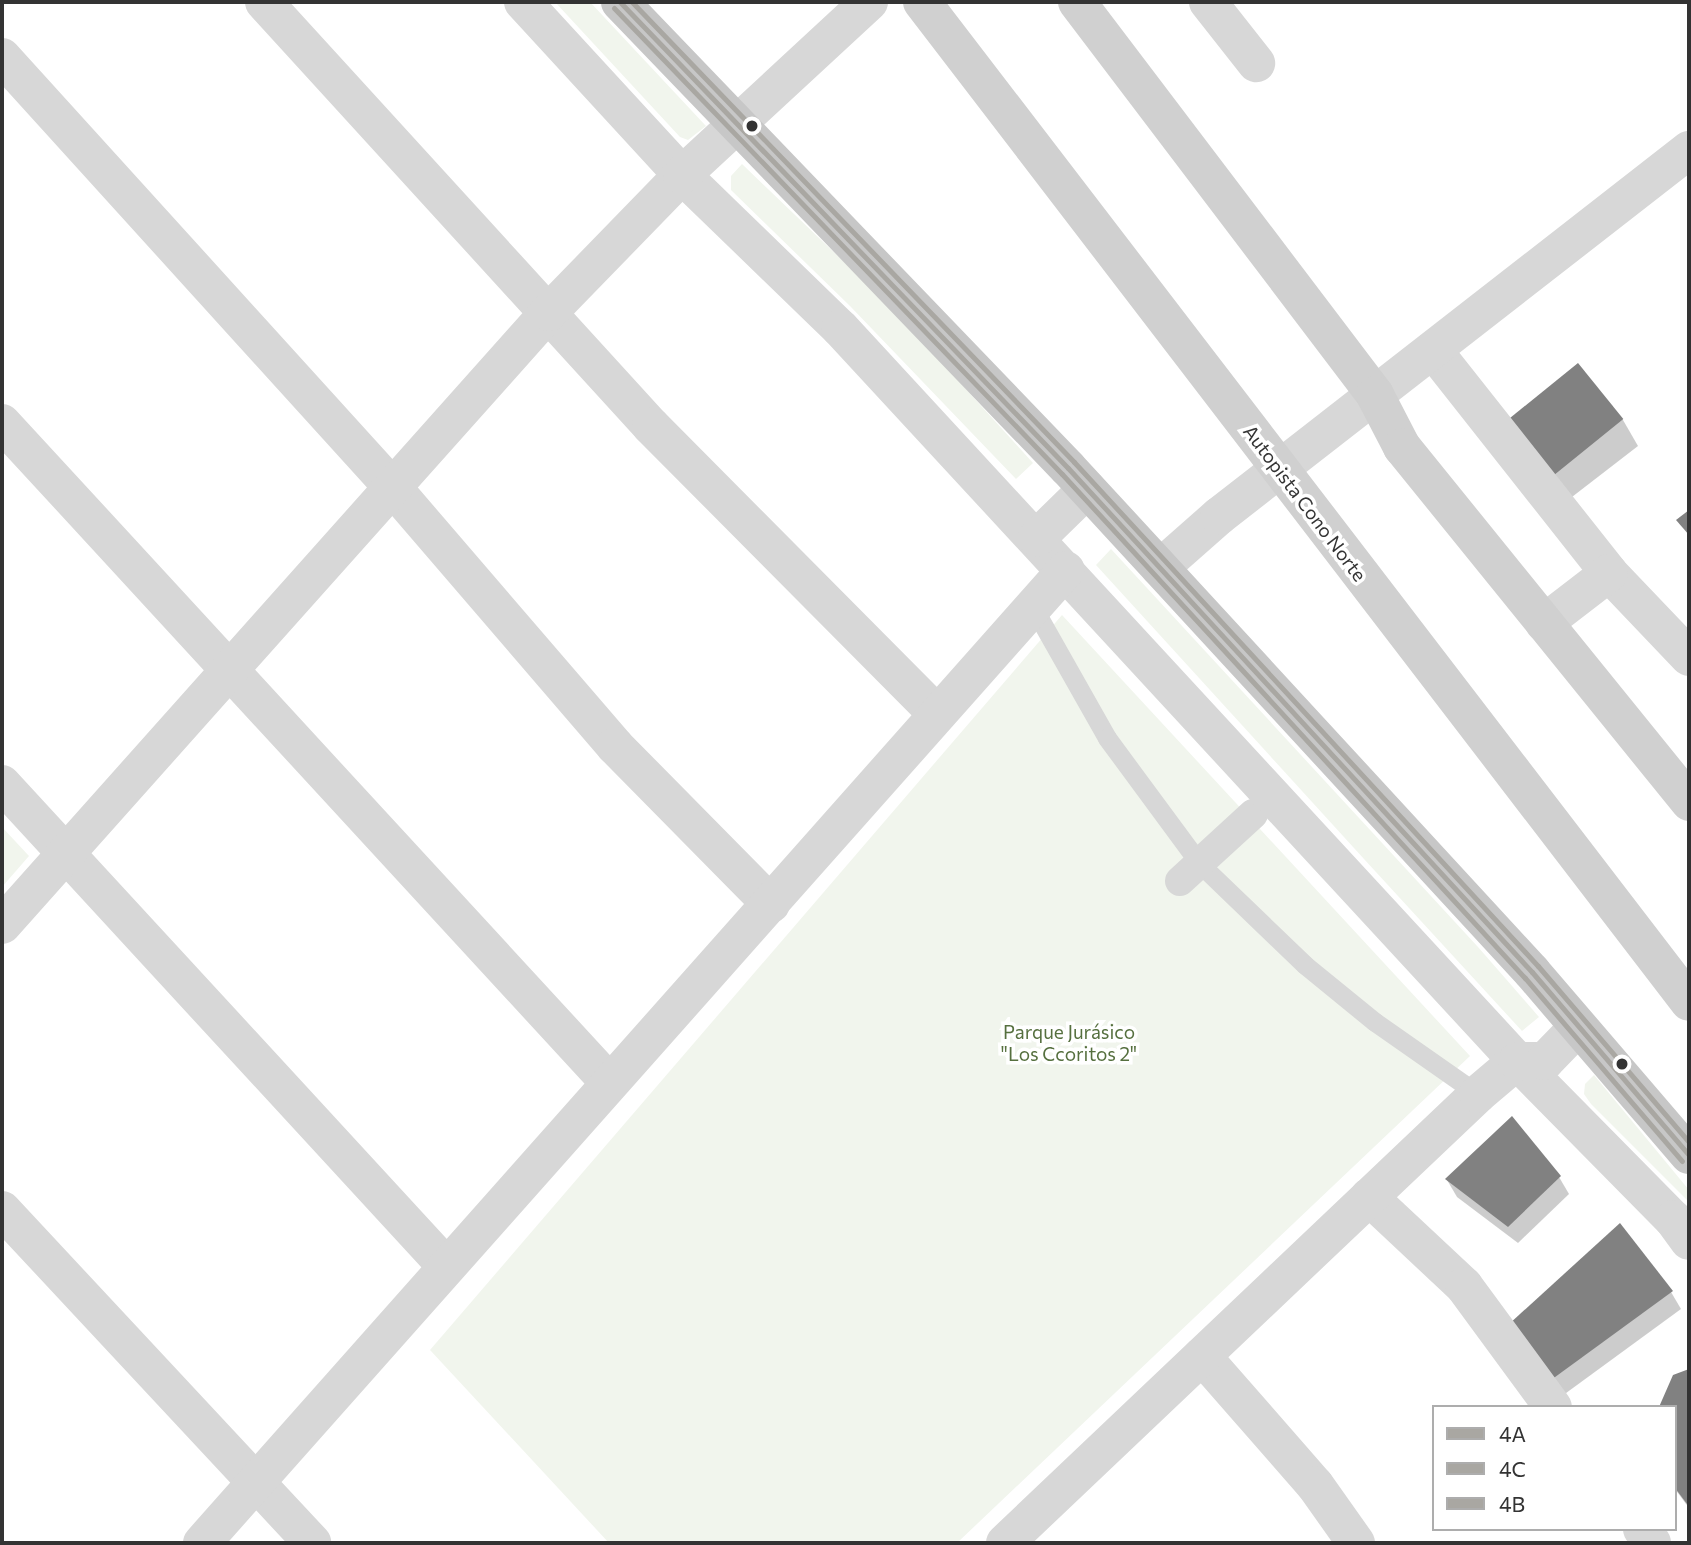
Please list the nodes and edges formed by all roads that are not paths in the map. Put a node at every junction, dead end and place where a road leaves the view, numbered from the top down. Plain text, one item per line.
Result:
1 (264, 2) edge
2 (523, 2) edge
3 (620, 2) edge
4 (869, 2) edge
5 (922, 2) edge
6 (1077, 2) edge
7 (1208, 2) edge
8 (2, 57) edge
9 (1256, 63) dead end
10 (736, 127) junction
11 (1689, 150) edge
12 (682, 175) junction
13 (549, 312) junction
14 (1433, 350) junction
15 (1375, 395) junction
16 (2, 423) edge
17 (1279, 469) junction
18 (394, 489) junction
19 (1087, 489) junction
20 (1037, 538) junction
21 (1160, 568) junction
22 (1066, 570) junction
23 (1609, 573) junction
24 (1033, 607) junction
25 (1544, 623) junction
26 (1689, 657) edge
27 (230, 668) junction
28 (936, 713) junction
29 (2, 784) edge
30 (1689, 802) edge
31 (1253, 814) dead end
32 (66, 851) junction
33 (1190, 872) junction
34 (771, 904) junction
35 (2, 925) edge
36 (1689, 1002) edge
37 (1578, 1027) junction
38 (1517, 1061) junction
39 (608, 1081) junction
40 (1478, 1094) junction
41 (1689, 1155) edge
42 (1369, 1197) junction
43 (2, 1210) edge
44 (1689, 1241) edge
45 (446, 1266) junction
46 (1202, 1356) junction
47 (1552, 1405) edge
48 (256, 1483) junction
49 (1027, 1536) edge
50 (202, 1543) edge
51 (312, 1543) edge
52 (1356, 1543) edge

1 - 13 street
2 - 12 street
3 - 10 highway
4 - 10 street
5 - 17 main road, Autopista Cono Norte
6 - 15 main road
7 - 9 street
8 - 18 street
10 - 12 street
10 - 19 highway
11 - 14 street
12 - 13 street
12 - 20 street
13 - 18 street
13 - 28 street
14 - 15 street
14 - 23 street
15 - 17 street
15 - 25 main road
16 - 27 street
17 - 21 street
17 - 36 main road, Autopista Cono Norte
18 - 27 street
18 - 34 street
19 - 20 street
19 - 21 highway
20 - 22 street
21 - 37 highway
22 - 24 street
22 - 38 street
23 - 25 street
23 - 26 street
24 - 28 street
24 - 33 lane
25 - 30 main road
27 - 32 street
27 - 39 street
28 - 34 street
29 - 32 street
31 - 33 street
32 - 35 street
32 - 45 street
33 - 40 lane
34 - 39 street
37 - 38 street
37 - 41 highway
38 - 40 street
38 - 44 street
39 - 45 street
40 - 42 street
42 - 46 street
42 - 47 street
43 - 48 street
45 - 48 street
46 - 49 street
46 - 52 street
48 - 50 street
48 - 51 street

